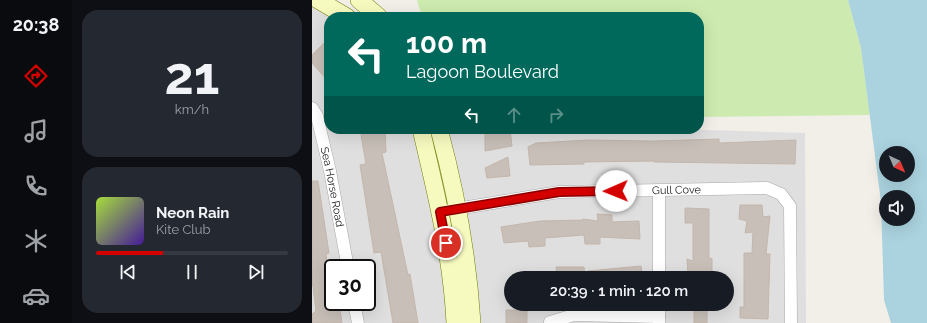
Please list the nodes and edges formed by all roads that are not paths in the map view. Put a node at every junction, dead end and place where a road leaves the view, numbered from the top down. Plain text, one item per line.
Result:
1 (318, 0) edge
2 (359, 0) edge
3 (338, 12) edge
4 (374, 12) edge
5 (312, 108) edge
6 (422, 134) edge
7 (440, 134) edge
8 (659, 191) junction
9 (458, 209) junction
10 (440, 212) junction
11 (346, 259) edge
12 (659, 271) edge
13 (356, 311) edge
14 (659, 320) edge
15 (358, 323) edge
16 (455, 323) edge
17 (472, 323) edge
18 (550, 323) edge
19 (791, 323) edge

1 - 3 street
2 - 4 street
5 - 11 street, Sea Horse Road
6 - 10 street
7 - 9 street
8 - 9 street, Gull Cove
8 - 12 street
8 - 19 street, Gull Cove
9 - 10 street, Gull Cove
9 - 17 street
10 - 16 street
13 - 15 street
14 - 18 street

